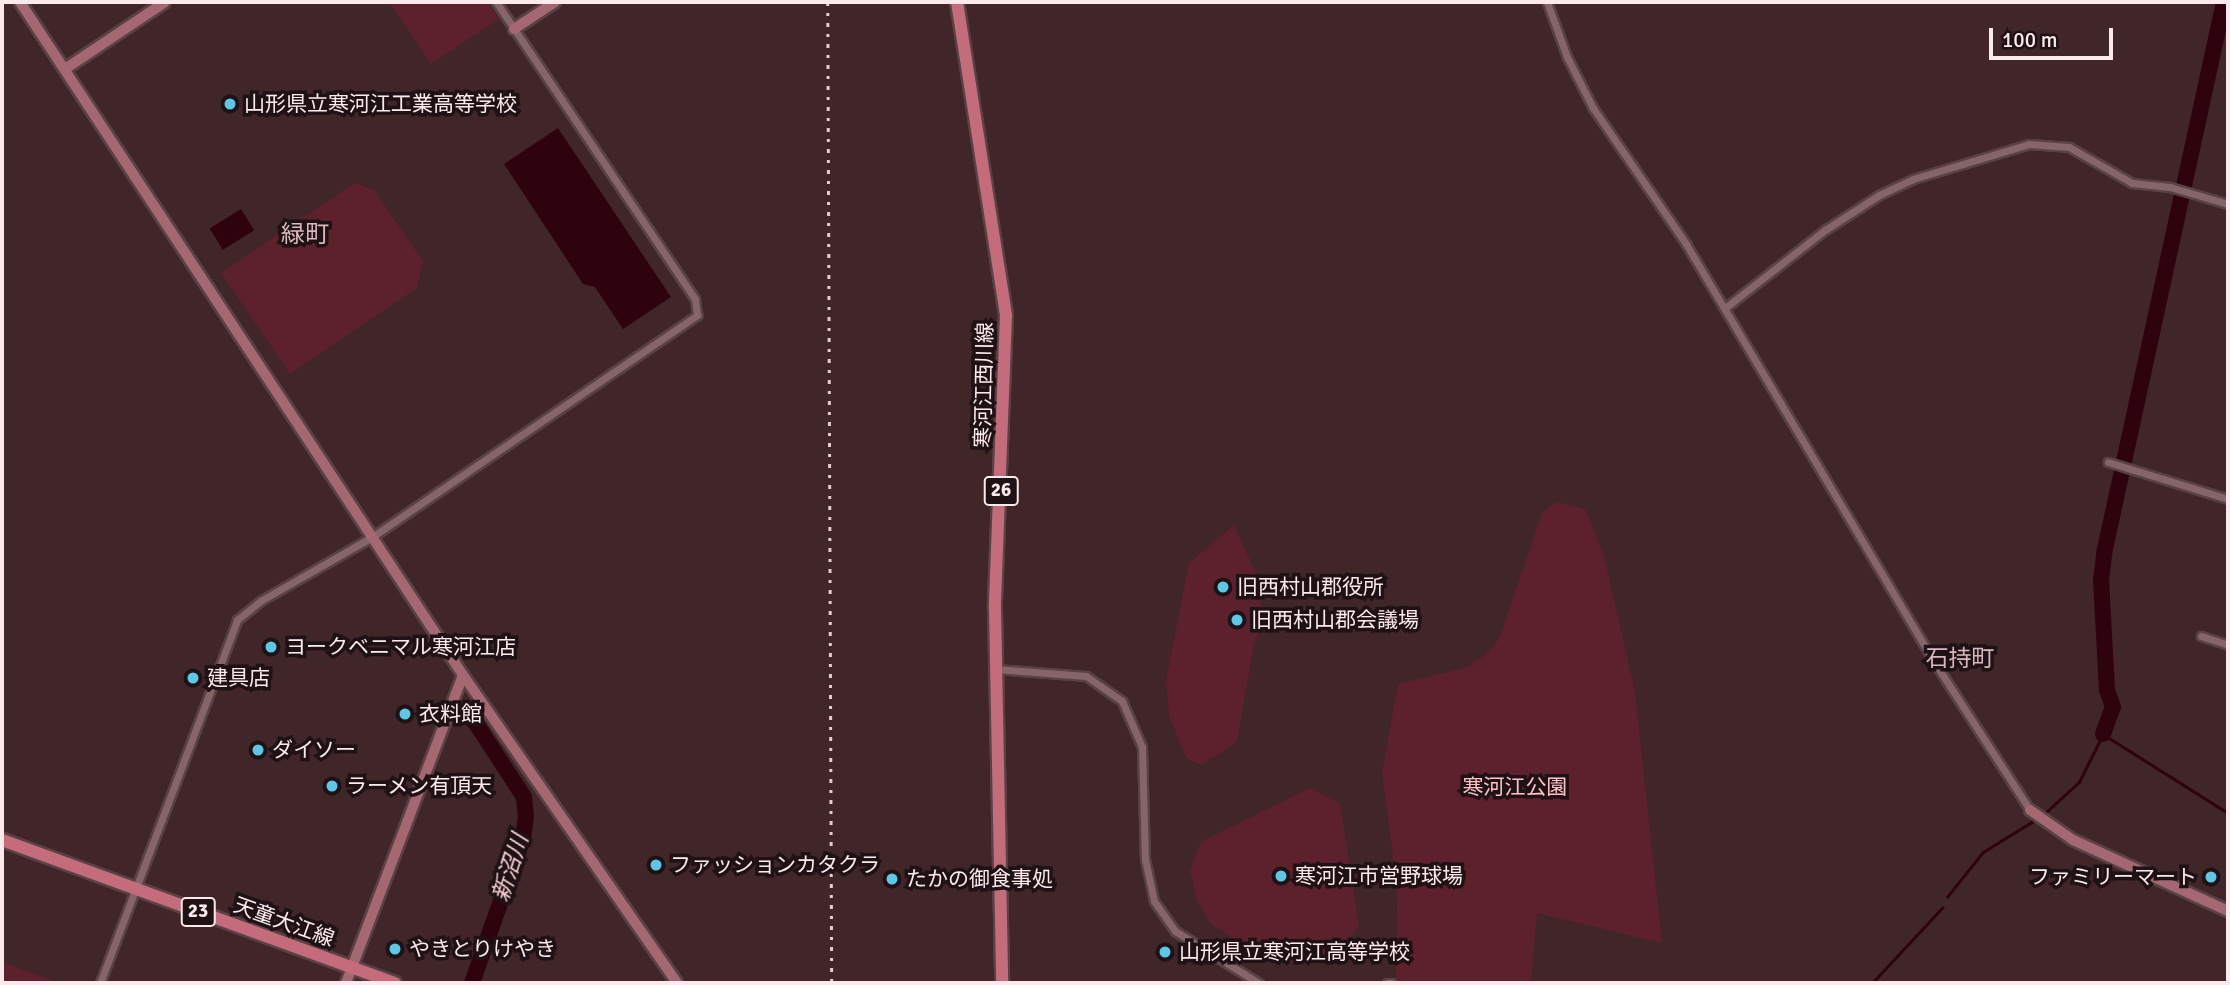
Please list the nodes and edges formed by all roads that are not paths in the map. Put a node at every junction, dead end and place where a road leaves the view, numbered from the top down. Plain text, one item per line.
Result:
1 (20, 2) edge
2 (164, 2) edge
3 (496, 2) edge
4 (555, 2) edge
5 (957, 2) edge
6 (1547, 2) edge
7 (514, 29) junction
8 (65, 69) junction
9 (2228, 204) edge
10 (1725, 308) junction
11 (2108, 462) dead end
12 (2228, 499) edge
13 (372, 537) junction
14 (2201, 636) dead end
15 (2228, 645) edge
16 (996, 669) junction
17 (463, 675) junction
18 (2033, 812) joint
19 (2, 840) edge
20 (137, 889) junction
21 (2228, 911) edge
22 (352, 967) junction
23 (100, 983) edge
24 (346, 983) edge
25 (395, 983) edge
26 (677, 983) edge
27 (1002, 983) edge
28 (1259, 983) edge

1 - 8 street
2 - 8 street
3 - 7 street
4 - 7 street
5 - 16 main road, 寒河江西川線 / 26
6 - 10 street
7 - 13 street
8 - 13 street
9 - 10 street
10 - 18 street
11 - 12 street
13 - 17 street
13 - 20 street
14 - 15 street
16 - 27 main road, 寒河江西川線 / 26
16 - 28 street
17 - 22 street
17 - 26 street
18 - 21 street
19 - 20 main road, 天童大江線 / 23
20 - 22 main road, 天童大江線 / 23
20 - 23 street
22 - 24 street
22 - 25 main road, 天童大江線 / 23

